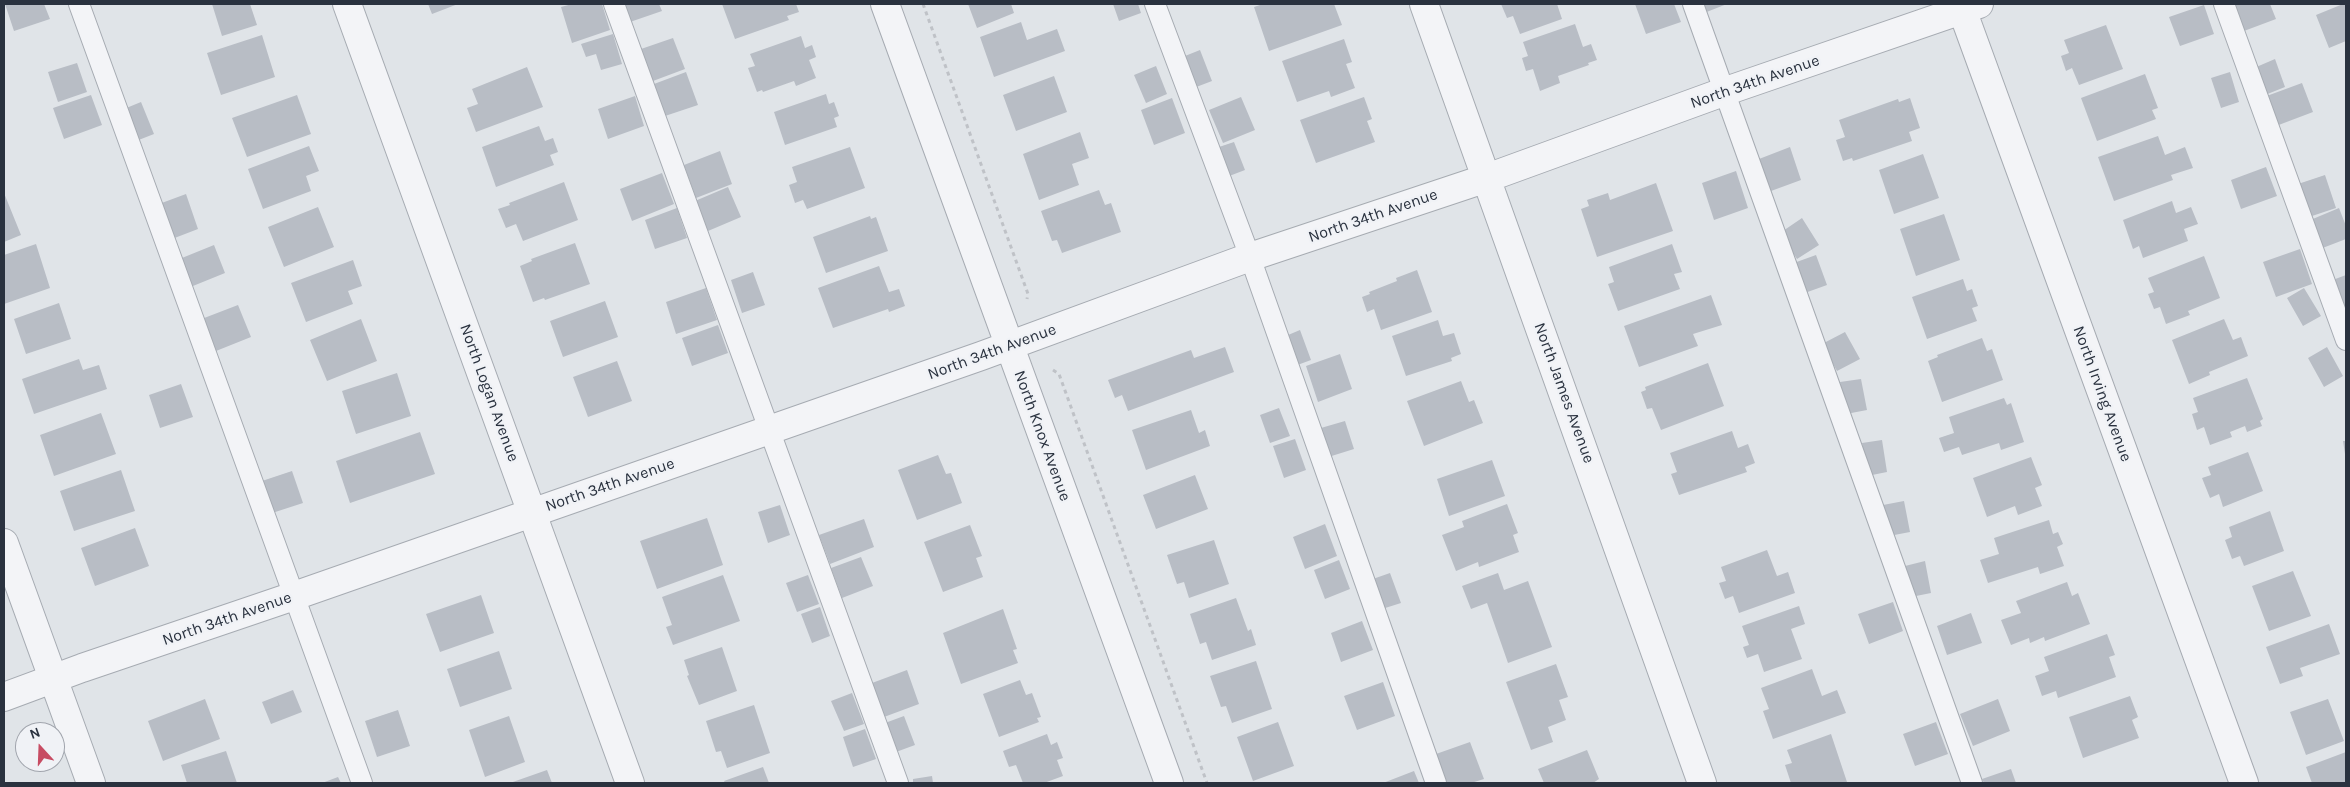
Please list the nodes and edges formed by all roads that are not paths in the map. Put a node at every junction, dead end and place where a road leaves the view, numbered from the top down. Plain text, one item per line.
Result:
1 (79, 4) edge
2 (347, 4) edge
3 (614, 4) edge
4 (885, 4) edge
5 (1155, 4) edge
6 (1424, 4) edge
7 (1694, 4) edge
8 (2224, 4) edge
9 (1967, 6) edge
10 (1726, 91) junction
11 (1487, 178) junction
12 (1250, 257) junction
13 (2346, 340) edge
14 (1009, 345) junction
15 (769, 430) junction
16 (532, 513) junction
17 (4, 543) edge
18 (294, 596) junction
19 (53, 678) junction
20 (4, 697) edge
21 (91, 783) edge
22 (362, 783) edge
23 (630, 783) edge
24 (898, 783) edge
25 (1169, 783) edge
26 (1436, 783) edge
27 (1702, 783) edge
28 (1972, 783) edge
29 (2244, 783) edge

1 - 18 lane
2 - 16 street, North Logan Avenue
3 - 15 lane
4 - 14 street, North Knox Avenue
5 - 12 lane
6 - 11 street, North James Avenue
7 - 10 lane
8 - 13 lane
9 - 10 street, North 34th Avenue
9 - 29 street, North Irving Avenue
10 - 11 street, North 34th Avenue
10 - 28 lane
11 - 12 street, North 34th Avenue
11 - 27 street, North James Avenue
12 - 14 street, North 34th Avenue
12 - 26 lane
14 - 15 street, North 34th Avenue
14 - 25 street, North Knox Avenue
15 - 16 street, North 34th Avenue
15 - 24 lane
16 - 18 street, North 34th Avenue
16 - 23 street, North Logan Avenue
17 - 19 street
18 - 19 street, North 34th Avenue
18 - 22 lane
19 - 20 street, North 34th Avenue
19 - 21 street

